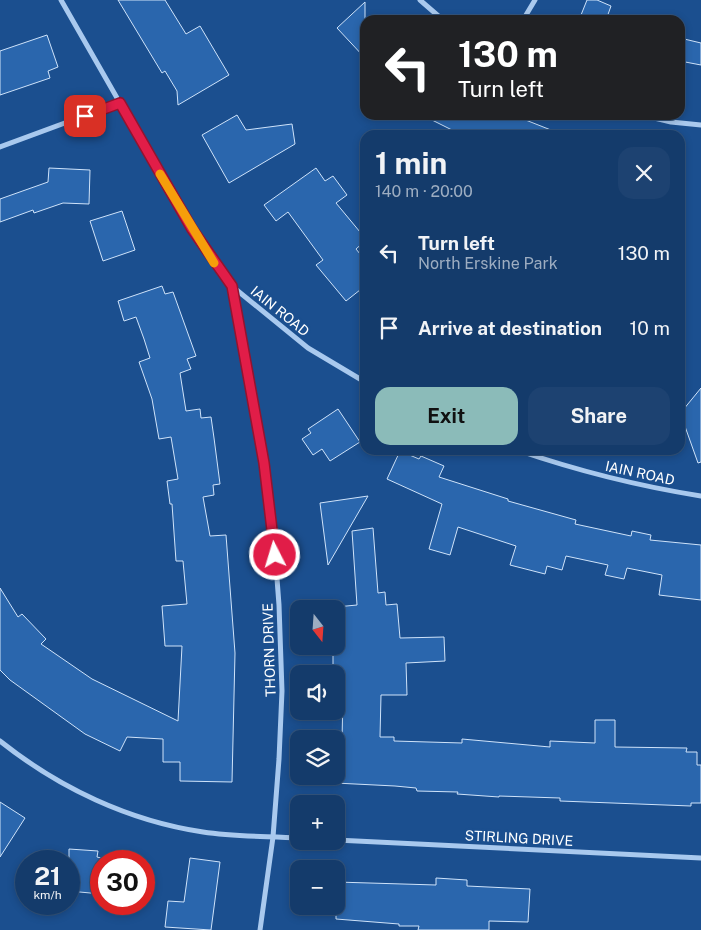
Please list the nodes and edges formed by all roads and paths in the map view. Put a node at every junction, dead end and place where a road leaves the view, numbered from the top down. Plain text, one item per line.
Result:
1 (61, 0) edge
2 (420, 0) edge
3 (535, 0) edge
4 (437, 15) edge
5 (526, 15) edge
6 (120, 103) junction
7 (662, 120) edge
8 (701, 125) edge
9 (0, 147) edge
10 (232, 286) junction
11 (360, 379) edge
12 (532, 455) edge
13 (701, 496) edge
14 (0, 741) edge
15 (273, 837) junction
16 (290, 838) edge
17 (345, 840) edge
18 (701, 858) edge
19 (260, 930) edge

1 - 6 street, THORN DRIVE
2 - 4 street
3 - 5 street
6 - 9 street
6 - 10 street, THORN DRIVE
7 - 8 street
10 - 11 street, IAIN ROAD
10 - 15 street, THORN DRIVE
12 - 13 street, IAIN ROAD
14 - 15 street
15 - 16 street
15 - 19 street, THORN DRIVE
17 - 18 street, STIRLING DRIVE

